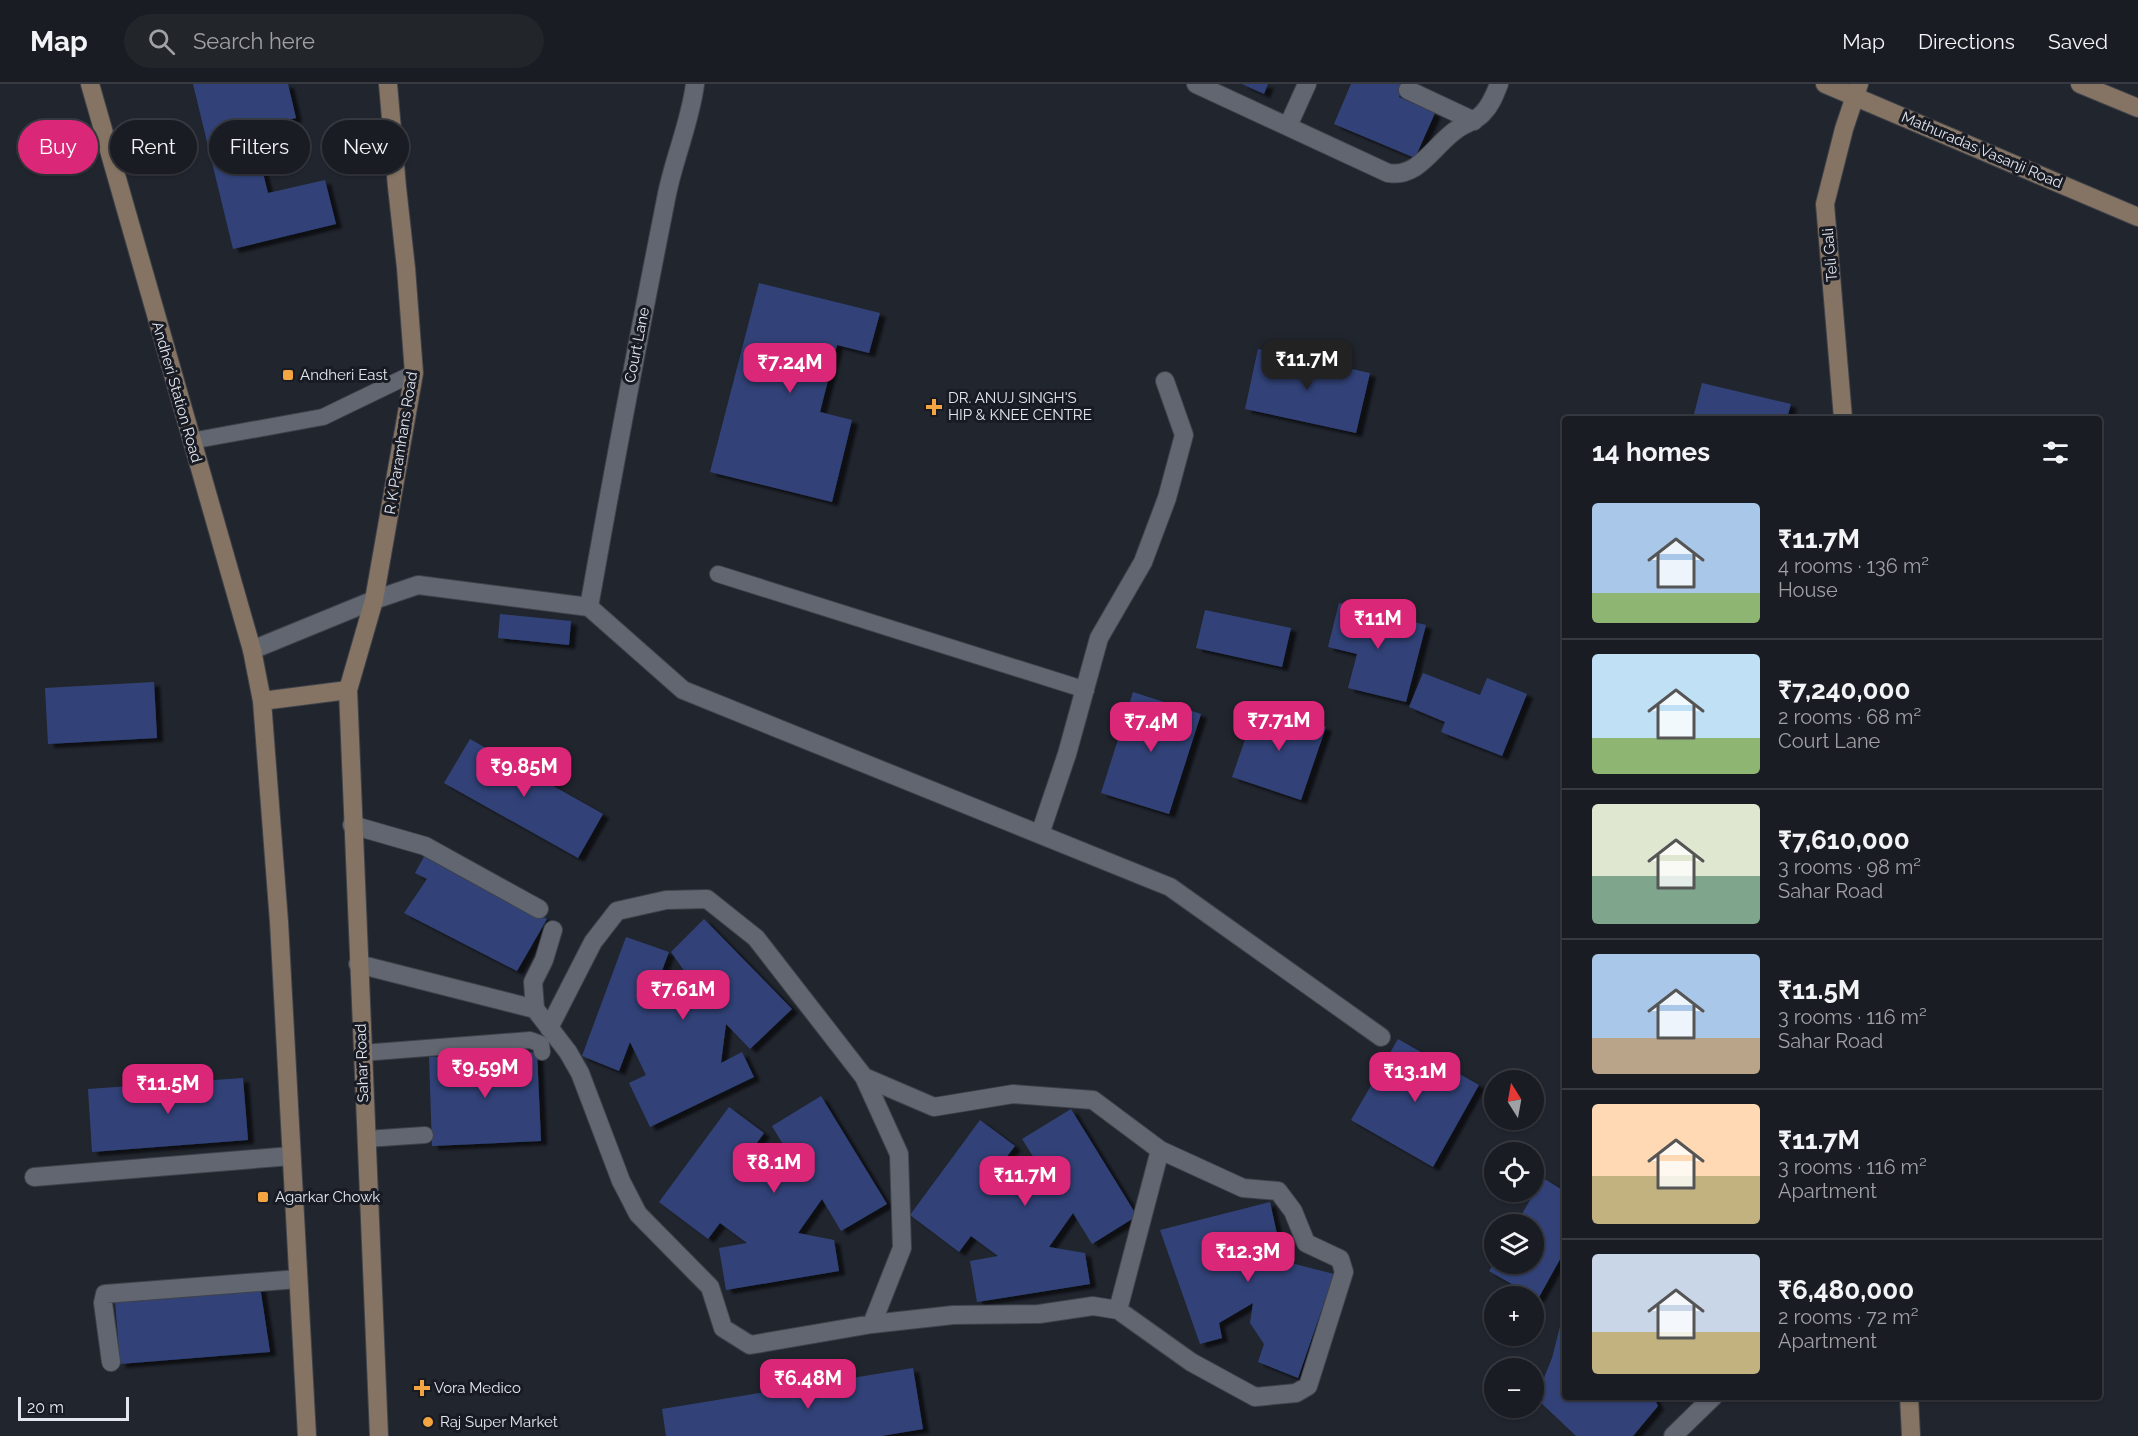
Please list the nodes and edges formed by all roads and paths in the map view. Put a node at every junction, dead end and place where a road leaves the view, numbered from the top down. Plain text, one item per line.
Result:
1 (90, 84) edge
2 (388, 84) edge
3 (696, 84) edge
4 (1196, 84) edge
5 (1306, 84) edge
6 (1499, 84) edge
7 (1825, 84) edge
8 (2079, 84) edge
9 (1408, 90) dead end
10 (1857, 90) edge
11 (2138, 108) edge
12 (1474, 121) junction
13 (1288, 126) junction
14 (2138, 217) edge
15 (414, 373) junction
16 (1166, 381) dead end
17 (1843, 416) edge
18 (191, 441) junction
19 (718, 574) dead end
20 (374, 600) junction
21 (589, 607) junction
22 (252, 650) junction
23 (348, 690) junction
24 (1086, 690) junction
25 (262, 701) junction
26 (352, 825) junction
27 (1040, 834) junction
28 (539, 909) dead end
29 (553, 930) dead end
30 (358, 964) junction
31 (535, 1009) junction
32 (549, 1028) junction
33 (1381, 1037) dead end
34 (543, 1052) dead end
35 (362, 1053) junction
36 (864, 1077) junction
37 (425, 1135) dead end
38 (366, 1139) junction
39 (1160, 1150) junction
40 (291, 1156) junction
41 (34, 1177) dead end
42 (298, 1279) junction
43 (1118, 1310) junction
44 (872, 1324) junction
45 (111, 1362) dead end
46 (1710, 1400) edge
47 (1909, 1400) edge
48 (307, 1436) edge
49 (379, 1436) edge
50 (1673, 1436) edge
51 (1911, 1436) edge

1 - 18 main road, Andheri Station Road
2 - 15 main road, R K Paramhans Road
3 - 21 street, Court Lane
4 - 13 street
5 - 13 street
6 - 12 street
7 - 10 main road, Mathuradas Vasanji Road
8 - 11 main road
9 - 12 street
10 - 14 main road, Mathuradas Vasanji Road
10 - 17 main road, Teli Gali
12 - 13 street
15 - 18 lane
15 - 20 main road, R K Paramhans Road
16 - 24 street
18 - 22 main road, Andheri Station Road
19 - 24 lane
20 - 21 street
20 - 22 street
20 - 23 main road, R K Paramhans Road
21 - 27 street
22 - 25 main road, Andheri Station Road
23 - 25 main road
23 - 26 main road, Sahar Road
24 - 27 street
25 - 40 main road
26 - 28 street
26 - 30 main road, Sahar Road
27 - 33 street
29 - 31 street
30 - 31 street
30 - 35 main road, Sahar Road
31 - 32 street
32 - 36 street
32 - 44 street
34 - 35 lane
35 - 38 main road, Sahar Road
36 - 39 street
36 - 44 street
37 - 38 lane
38 - 49 main road, Sahar Road
39 - 43 street
39 - 43 street
40 - 41 street
40 - 42 main road
42 - 45 street
42 - 48 main road
43 - 44 street
46 - 50 street
47 - 51 main road

